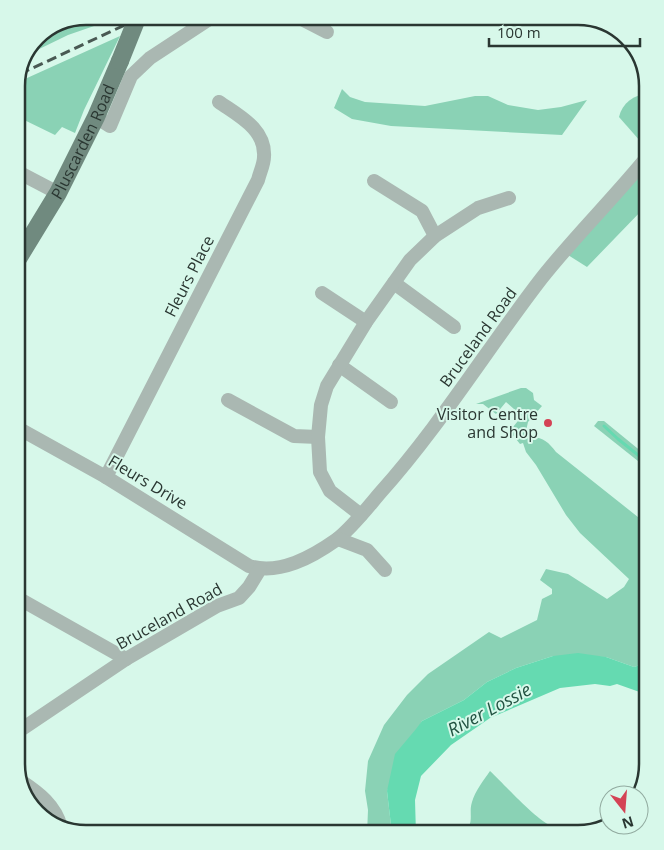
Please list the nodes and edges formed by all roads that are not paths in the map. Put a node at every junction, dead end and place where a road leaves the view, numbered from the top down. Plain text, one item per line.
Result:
1 (134, 25) edge
2 (200, 25) edge
3 (314, 25) edge
4 (328, 32) dead end
5 (219, 102) dead end
6 (96, 117) junction
7 (639, 166) edge
8 (25, 176) edge
9 (374, 181) dead end
10 (58, 193) junction
11 (509, 198) dead end
12 (435, 236) junction
13 (25, 247) edge
14 (394, 283) junction
15 (322, 293) dead end
16 (366, 322) junction
17 (454, 327) dead end
18 (339, 365) junction
19 (228, 400) dead end
20 (391, 402) dead end
21 (25, 431) edge
22 (318, 437) junction
23 (106, 477) junction
24 (361, 515) junction
25 (338, 539) junction
26 (260, 569) junction
27 (385, 570) dead end
28 (25, 602) edge
29 (126, 659) junction
30 (25, 727) edge
31 (30, 787) edge
32 (57, 817) edge

1 - 6 main road, Pluscarden Road, bridge
2 - 6 street
3 - 4 street
5 - 23 street, Fleurs Place
6 - 10 main road, Pluscarden Road
7 - 24 street, Bruceland Road
8 - 10 street
9 - 12 street
10 - 13 main road, Pluscarden Road
11 - 12 street
12 - 14 street
14 - 16 street
14 - 17 street
15 - 16 street
16 - 18 street
18 - 20 street
18 - 22 street
19 - 22 street
21 - 23 street, Fleurs Drive
22 - 24 street
23 - 26 street, Fleurs Drive
24 - 25 street, Bruceland Road
25 - 26 street, Bruceland Road
25 - 27 street
26 - 29 street, Bruceland Road
28 - 29 street
29 - 30 street, Bruceland Road
31 - 32 street

